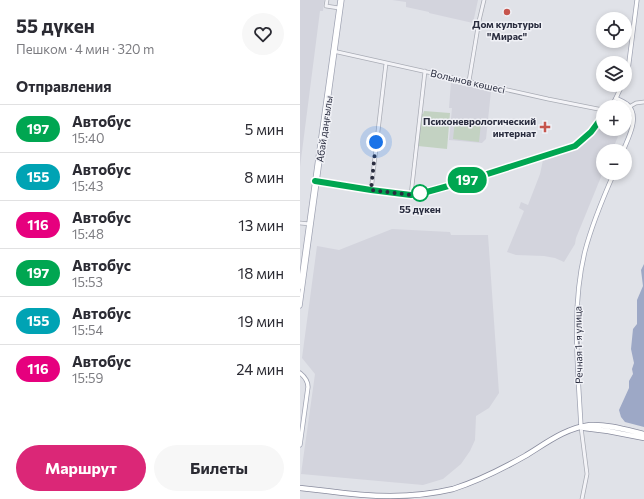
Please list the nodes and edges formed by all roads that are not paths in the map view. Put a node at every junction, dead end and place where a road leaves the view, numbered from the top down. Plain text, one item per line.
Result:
1 (327, 0) edge
2 (341, 0) edge
3 (484, 0) edge
4 (637, 0) edge
5 (339, 8) junction
6 (334, 51) junction
7 (630, 56) edge
8 (386, 63) junction
9 (425, 72) junction
10 (469, 81) junction
11 (619, 92) edge
12 (616, 98) joint
13 (620, 100) edge
14 (644, 102) edge
15 (632, 105) edge
16 (596, 109) edge
17 (632, 111) edge
18 (596, 125) edge
19 (632, 127) edge
20 (611, 180) edge
21 (316, 181) junction
22 (371, 190) junction
23 (411, 195) junction
24 (300, 223) edge
25 (310, 224) junction
26 (300, 287) edge
27 (300, 306) edge
28 (301, 375) edge
29 (581, 428) junction
30 (644, 434) edge
31 (644, 438) edge
32 (300, 444) edge
33 (300, 488) edge
34 (582, 499) edge

1 - 5 street
2 - 5 main road, Абай даңғылы
2 - 6 main road, Абай даңғылы
3 - 10 street
4 - 7 main road
5 - 6 main road, Абай даңғылы
6 - 8 street, Волынов көшесі
6 - 21 main road, Абай даңғылы
8 - 9 street, Волынов көшесі
8 - 22 street
9 - 10 street, Волынов көшесі
9 - 23 street
10 - 16 street, Волынов көшесі
11 - 12 main road
12 - 13 main road
14 - 15 street
17 - 19 main road
18 - 23 street
20 - 29 main road, Речная 1-я улица
21 - 22 street
21 - 25 main road, Абай даңғылы
22 - 23 street
24 - 25 street
25 - 26 main road, Абай даңғылы
25 - 27 main road, Абай даңғылы
28 - 32 main road
29 - 30 highway
29 - 31 highway
29 - 33 highway
29 - 34 street

